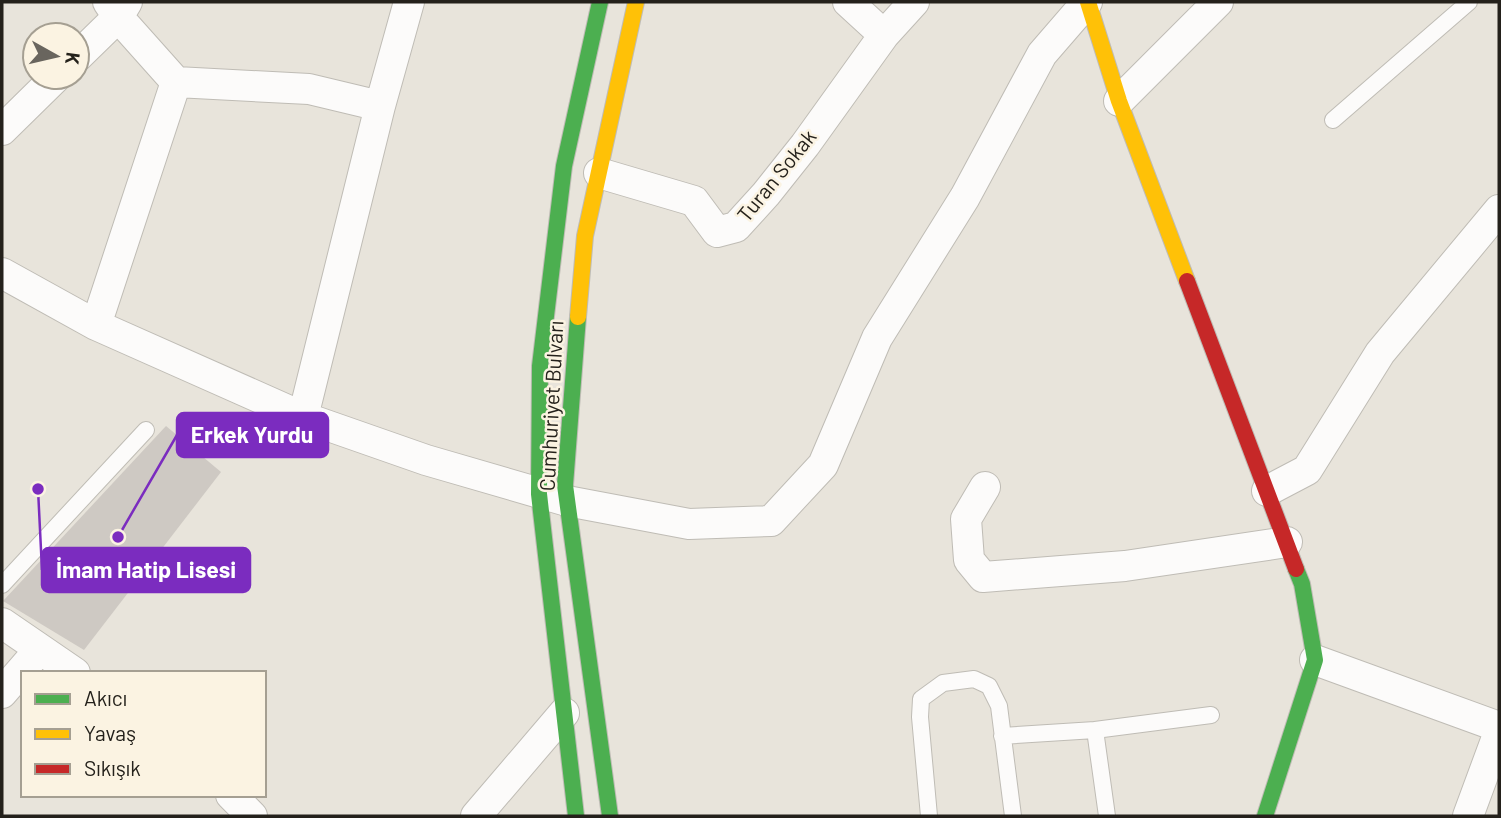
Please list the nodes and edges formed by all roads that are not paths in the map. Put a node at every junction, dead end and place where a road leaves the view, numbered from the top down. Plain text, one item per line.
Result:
1 (409, 2) edge
2 (600, 2) edge
3 (636, 2) edge
4 (848, 2) edge
5 (914, 2) edge
6 (1088, 2) edge
7 (1218, 2) edge
8 (1469, 2) edge
9 (118, 7) edge
10 (884, 35) junction
11 (91, 40) edge
12 (176, 82) junction
13 (42, 91) edge
14 (1119, 101) junction
15 (380, 106) junction
16 (1333, 120) dead end
17 (2, 130) edge
18 (599, 173) junction
19 (1499, 210) edge
20 (2, 273) edge
21 (96, 325) junction
22 (303, 417) junction
23 (145, 430) dead end
24 (985, 487) dead end
25 (1267, 491) junction
26 (539, 494) junction
27 (567, 501) junction
28 (1287, 542) junction
29 (2, 585) edge
30 (2, 623) edge
31 (40, 649) junction
32 (1315, 660) junction
33 (72, 671) edge
34 (2, 692) edge
35 (565, 713) junction
36 (1211, 715) dead end
37 (1095, 730) junction
38 (1499, 730) edge
39 (1002, 736) junction
40 (233, 797) edge
41 (924, 815) edge
42 (252, 816) edge
43 (476, 816) edge
44 (576, 816) edge
45 (610, 816) edge
46 (1013, 816) edge
47 (1107, 816) edge
48 (1265, 816) edge
49 (1468, 816) edge

1 - 15 street
2 - 26 main road, Cumhuriyet Bulvarı
3 - 18 main road, Cumhuriyet Bulvarı
4 - 10 street
5 - 10 street, Turan Sokak
6 - 14 main road
6 - 27 street
7 - 14 street
8 - 16 lane
9 - 11 street
9 - 12 street
10 - 18 street, Turan Sokak
12 - 15 street
12 - 21 street
13 - 17 street
14 - 25 main road
15 - 22 street
18 - 27 main road, Cumhuriyet Bulvarı
19 - 25 street
20 - 21 street
21 - 22 street
22 - 26 street
23 - 29 lane
24 - 28 street
25 - 28 main road
26 - 27 street
26 - 35 main road, Cumhuriyet Bulvarı
27 - 45 main road, Cumhuriyet Bulvarı
28 - 32 main road
30 - 31 street
31 - 33 street
31 - 34 street
32 - 38 street
32 - 48 main road
35 - 43 street
35 - 44 main road, Cumhuriyet Bulvarı
36 - 37 lane
37 - 39 lane
37 - 47 lane
38 - 49 street
39 - 41 lane
39 - 46 lane
40 - 42 street

